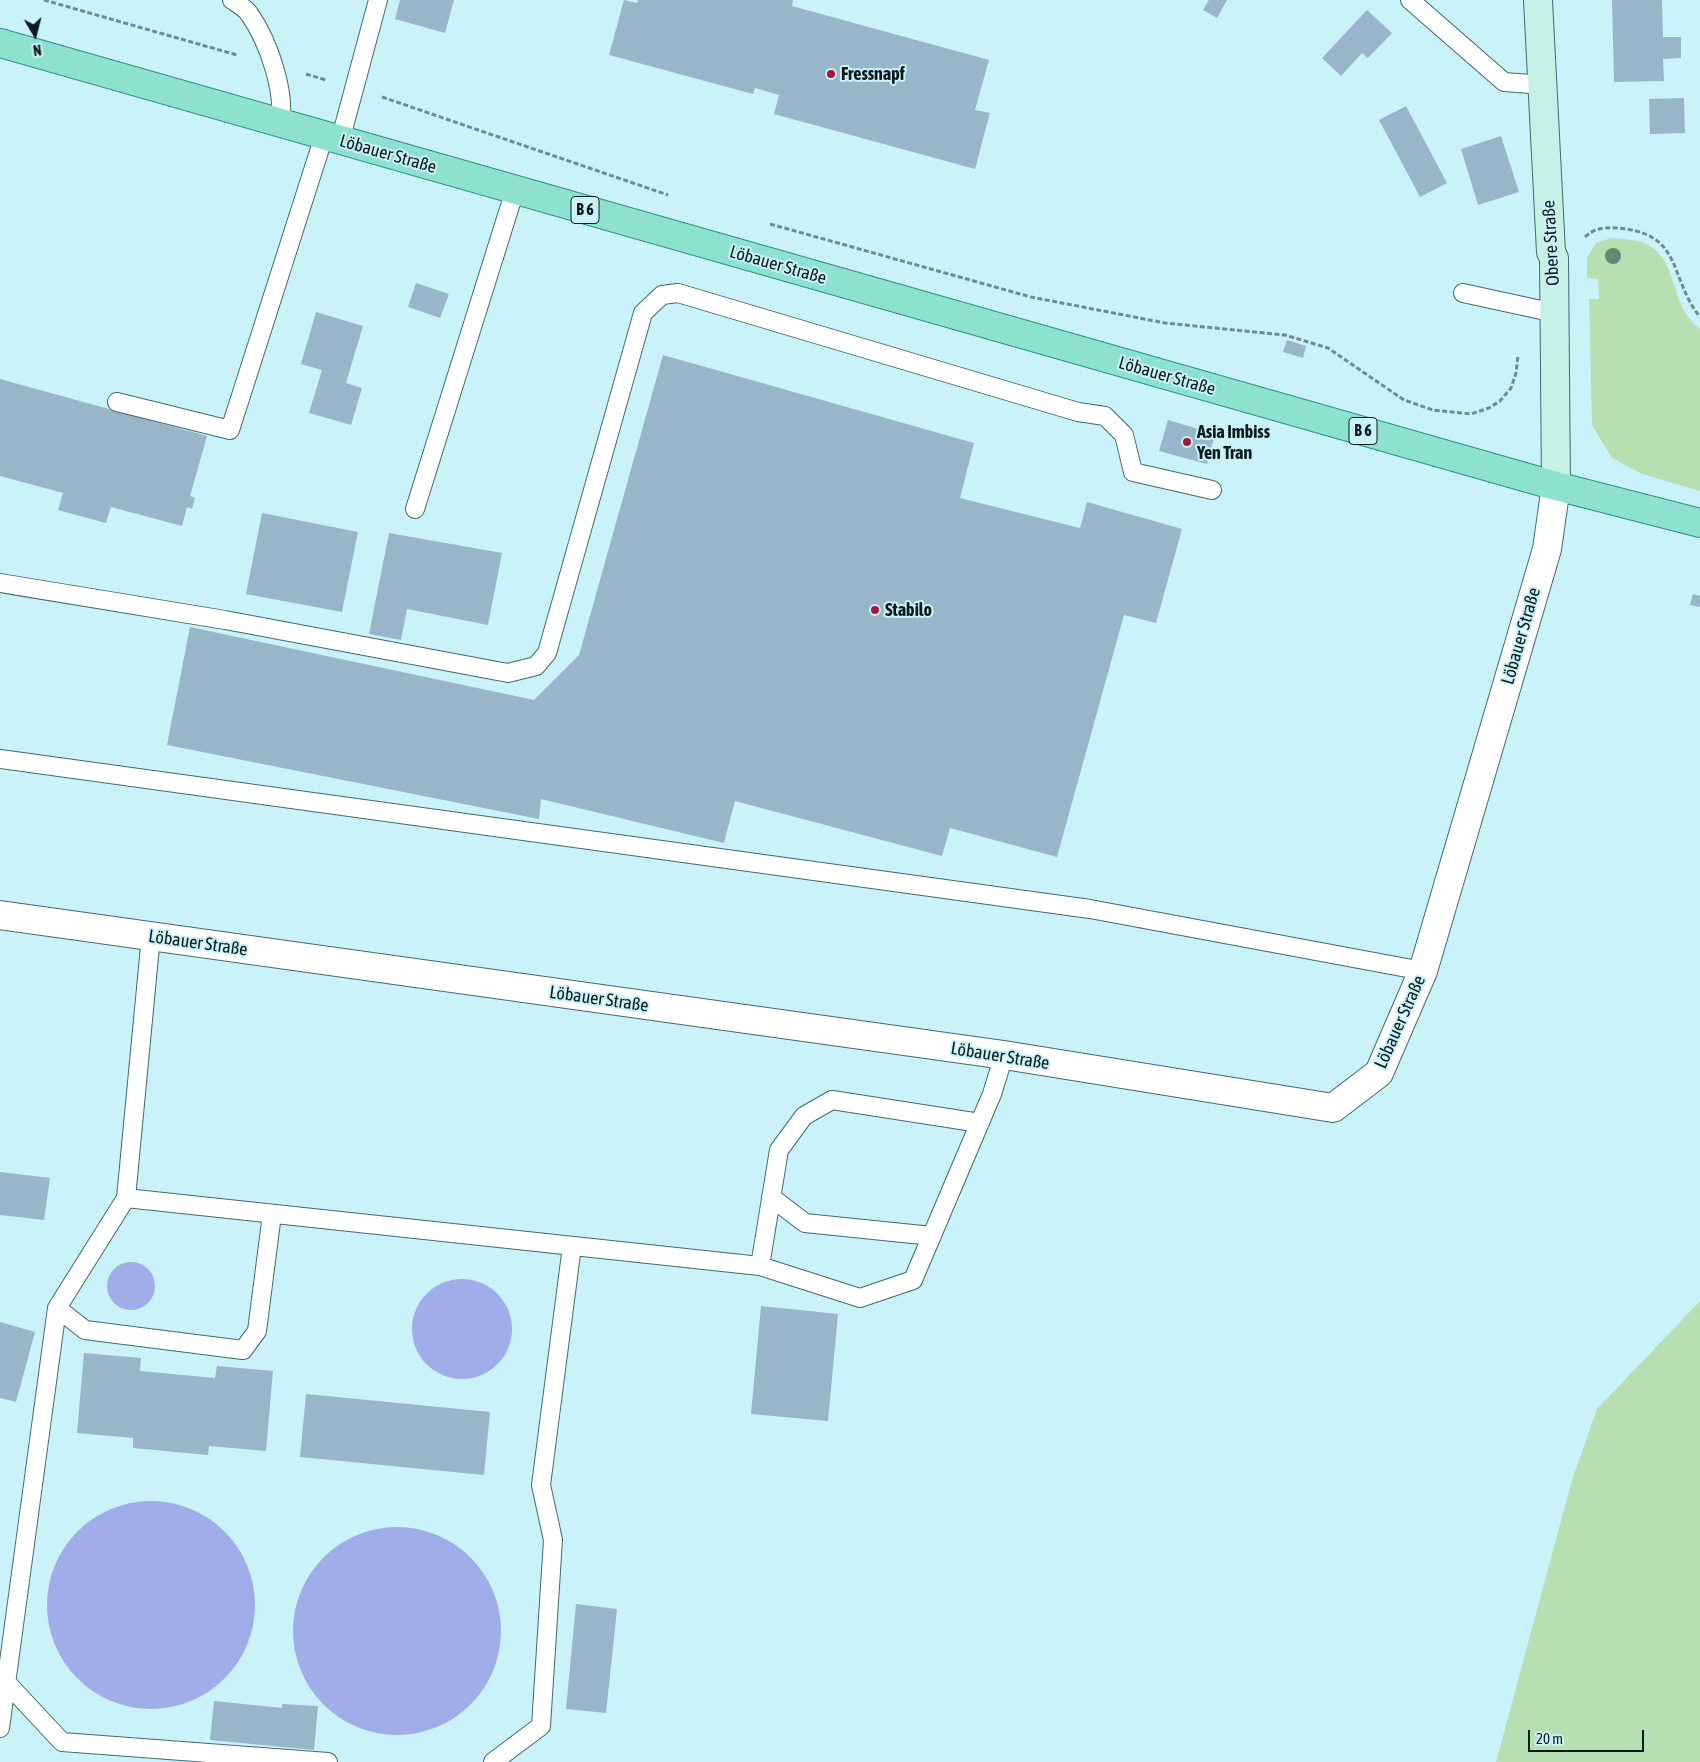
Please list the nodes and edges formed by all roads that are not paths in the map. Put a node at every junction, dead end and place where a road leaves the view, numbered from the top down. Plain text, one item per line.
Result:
1 (232, 0) edge
2 (378, 0) edge
3 (1410, 0) edge
4 (1538, 0) edge
5 (1, 49) edge
6 (1544, 85) junction
7 (280, 123) junction
8 (332, 138) junction
9 (515, 190) junction
10 (1463, 293) dead end
11 (1555, 313) junction
12 (117, 402) dead end
13 (1556, 486) junction
14 (1212, 490) dead end
15 (415, 509) dead end
16 (1700, 522) edge
17 (0, 583) edge
18 (0, 759) edge
19 (0, 915) edge
20 (151, 936) junction
21 (1423, 972) junction
22 (1004, 1055) junction
23 (980, 1123) junction
24 (771, 1197) junction
25 (126, 1198) junction
26 (272, 1214) junction
27 (932, 1236) junction
28 (572, 1246) junction
29 (760, 1266) junction
30 (57, 1308) junction
31 (6, 1682) junction
32 (0, 1728) edge
33 (328, 1762) edge
34 (493, 1762) edge

1 - 7 lane
2 - 8 lane
3 - 6 lane
4 - 6 street, Obere Straße
5 - 7 main road, Löbauer Straße / B 6
6 - 11 street, Obere Straße
7 - 8 main road, Löbauer Straße / B 6
8 - 9 main road, Löbauer Straße / B 6
8 - 12 lane
9 - 13 main road, Löbauer Straße / B 6
9 - 15 lane
10 - 11 lane
11 - 13 street, Obere Straße
13 - 16 main road, Löbauer Straße / B 6
13 - 21 street, Löbauer Straße
14 - 17 lane
18 - 21 lane
19 - 20 street, Löbauer Straße
20 - 22 street, Löbauer Straße
20 - 25 lane
21 - 22 street, Löbauer Straße
22 - 23 lane
23 - 24 lane
23 - 27 lane
24 - 27 lane
24 - 29 lane
25 - 26 lane
25 - 30 lane
26 - 28 lane
26 - 30 lane
27 - 29 lane
28 - 29 lane
28 - 34 lane
30 - 31 lane
31 - 32 lane
31 - 33 lane

